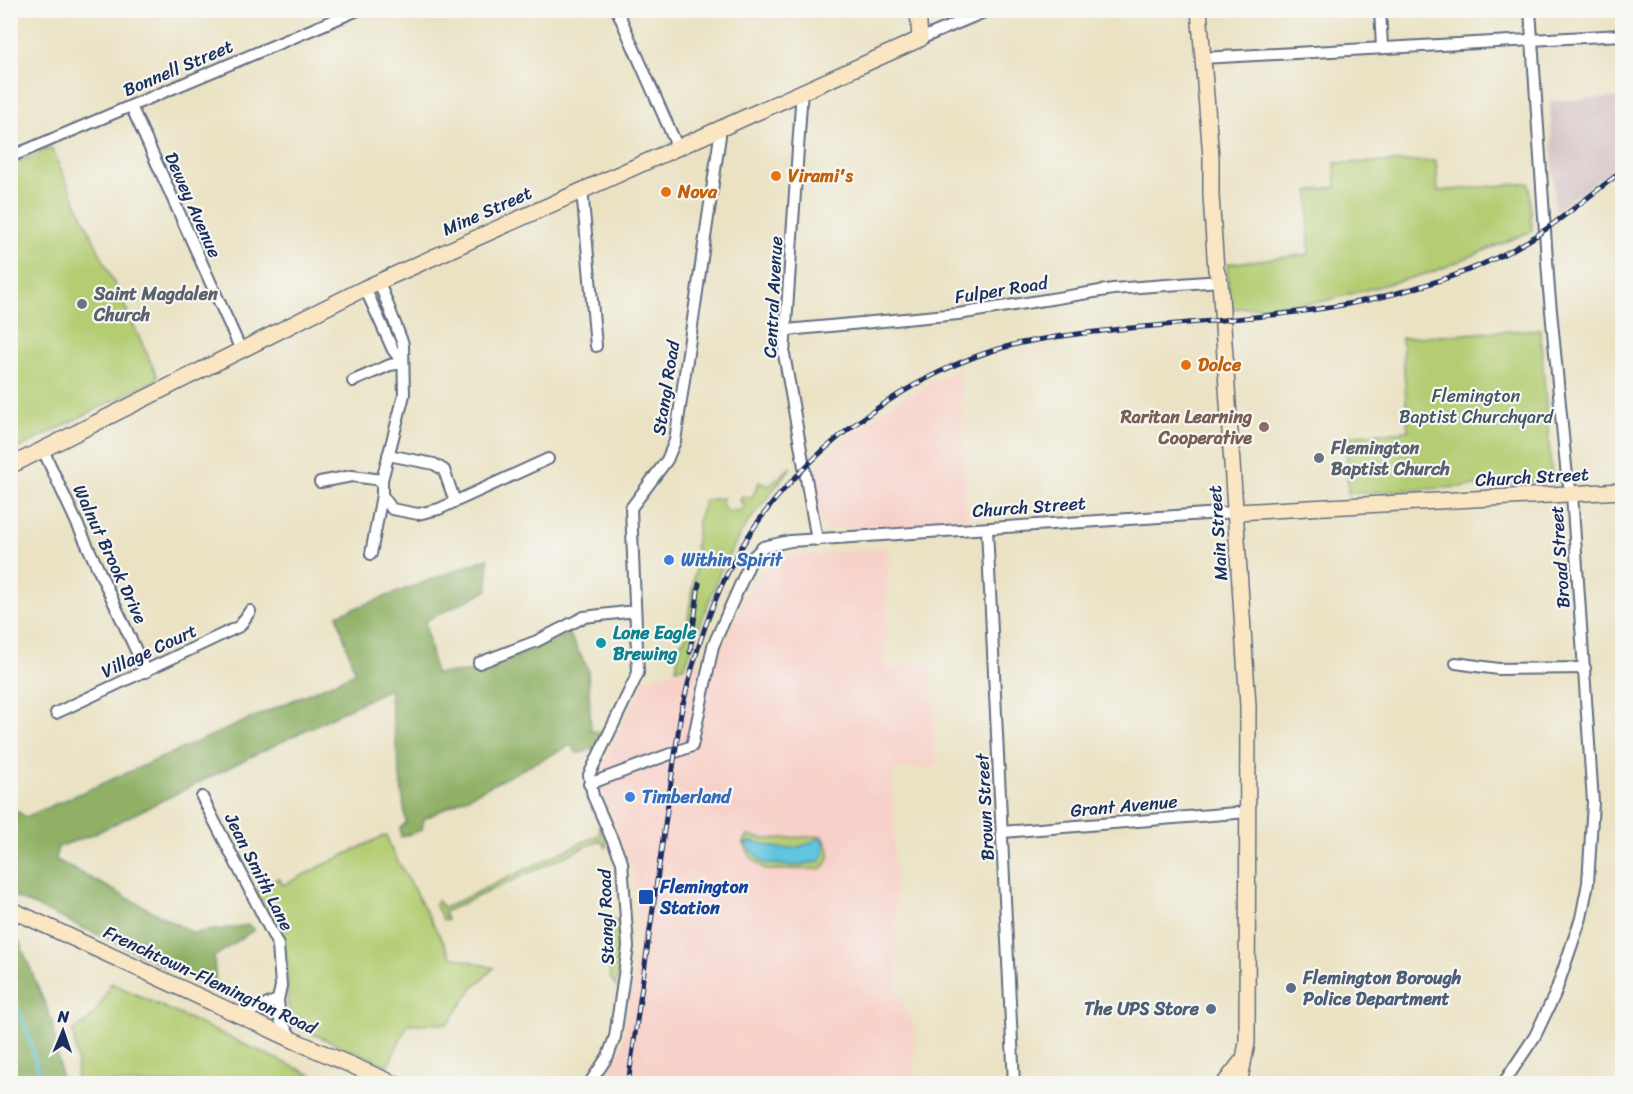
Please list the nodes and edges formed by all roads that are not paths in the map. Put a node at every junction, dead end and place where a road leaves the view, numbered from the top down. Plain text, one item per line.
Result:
1 (357, 10) edge
2 (617, 10) edge
3 (918, 10) edge
4 (988, 10) edge
5 (1198, 10) edge
6 (1380, 10) edge
7 (1530, 10) edge
8 (1623, 35) edge
9 (920, 39) junction
10 (1532, 41) junction
11 (1382, 47) junction
12 (1202, 58) junction
13 (802, 90) junction
14 (130, 106) junction
15 (717, 129) junction
16 (677, 146) junction
17 (10, 157) edge
18 (582, 189) junction
19 (1220, 281) junction
20 (372, 285) junction
21 (787, 330) junction
22 (596, 346) dead end
23 (241, 350) junction
24 (403, 363) junction
25 (353, 381) dead end
26 (43, 450) junction
27 (388, 455) junction
28 (548, 459) dead end
29 (10, 466) edge
30 (382, 480) junction
31 (320, 482) dead end
32 (1623, 491) edge
33 (1572, 494) junction
34 (382, 495) junction
35 (455, 502) junction
36 (1237, 512) junction
37 (987, 529) junction
38 (817, 540) junction
39 (371, 554) dead end
40 (249, 611) dead end
41 (636, 611) junction
42 (478, 663) dead end
43 (1456, 663) dead end
44 (1585, 668) junction
45 (146, 672) junction
46 (56, 713) dead end
47 (589, 784) junction
48 (202, 797) dead end
49 (1248, 812) junction
50 (1002, 832) junction
51 (10, 909) edge
52 (278, 1000) junction
53 (240, 1015) junction
54 (293, 1040) junction
55 (1245, 1054) junction
56 (395, 1083) edge
57 (589, 1083) edge
58 (1014, 1083) edge
59 (1224, 1083) edge
60 (1239, 1083) edge
61 (1503, 1083) edge

1 - 14 street, Bonnell Street
2 - 16 street
3 - 9 street
4 - 9 street, Mine Street
5 - 12 street, Main Street
6 - 11 street
7 - 10 street, Broad Street
8 - 10 street
9 - 13 street, Mine Street
10 - 11 street
10 - 33 street, Broad Street
11 - 12 street
12 - 19 street, Main Street
13 - 15 street, Mine Street
13 - 21 street, Central Avenue
14 - 17 street, Bonnell Street
14 - 23 street, Dewey Avenue
15 - 16 street, Mine Street
15 - 41 street, Stangl Road
16 - 18 street, Mine Street
18 - 20 street, Mine Street
18 - 22 street
19 - 21 street, Fulper Road
19 - 36 street, Main Street
20 - 23 street, Mine Street
20 - 24 street
21 - 38 street, Central Avenue
23 - 26 street, Mine Street
24 - 25 street
24 - 27 street
26 - 29 street, Mine Street
26 - 45 street, Walnut Brook Drive
27 - 30 street
27 - 35 street
28 - 35 street
30 - 31 street
30 - 34 street
32 - 33 street, Church Street
33 - 36 street, Church Street
33 - 44 street, Broad Street
34 - 35 street
34 - 39 street
36 - 37 street, Church Street
36 - 49 street, Main Street
37 - 38 street, Church Street
37 - 50 street, Brown Street
38 - 47 street, Church Street
40 - 45 street, Village Court
41 - 42 street
41 - 47 street, Stangl Road
43 - 44 street
44 - 61 street, Broad Street
45 - 46 street, Village Court
47 - 57 street, Stangl Road
48 - 52 street, Jean Smith Lane
49 - 50 street, Grant Avenue
49 - 55 street, Main Street
50 - 58 street, Brown Street
51 - 53 street, Frenchtown-Flemington Road
52 - 53 street
52 - 54 street, Jean Smith Lane
53 - 54 street, Frenchtown-Flemington Road
54 - 56 street, Frenchtown-Flemington Road
55 - 59 street
55 - 60 street, Main Street

